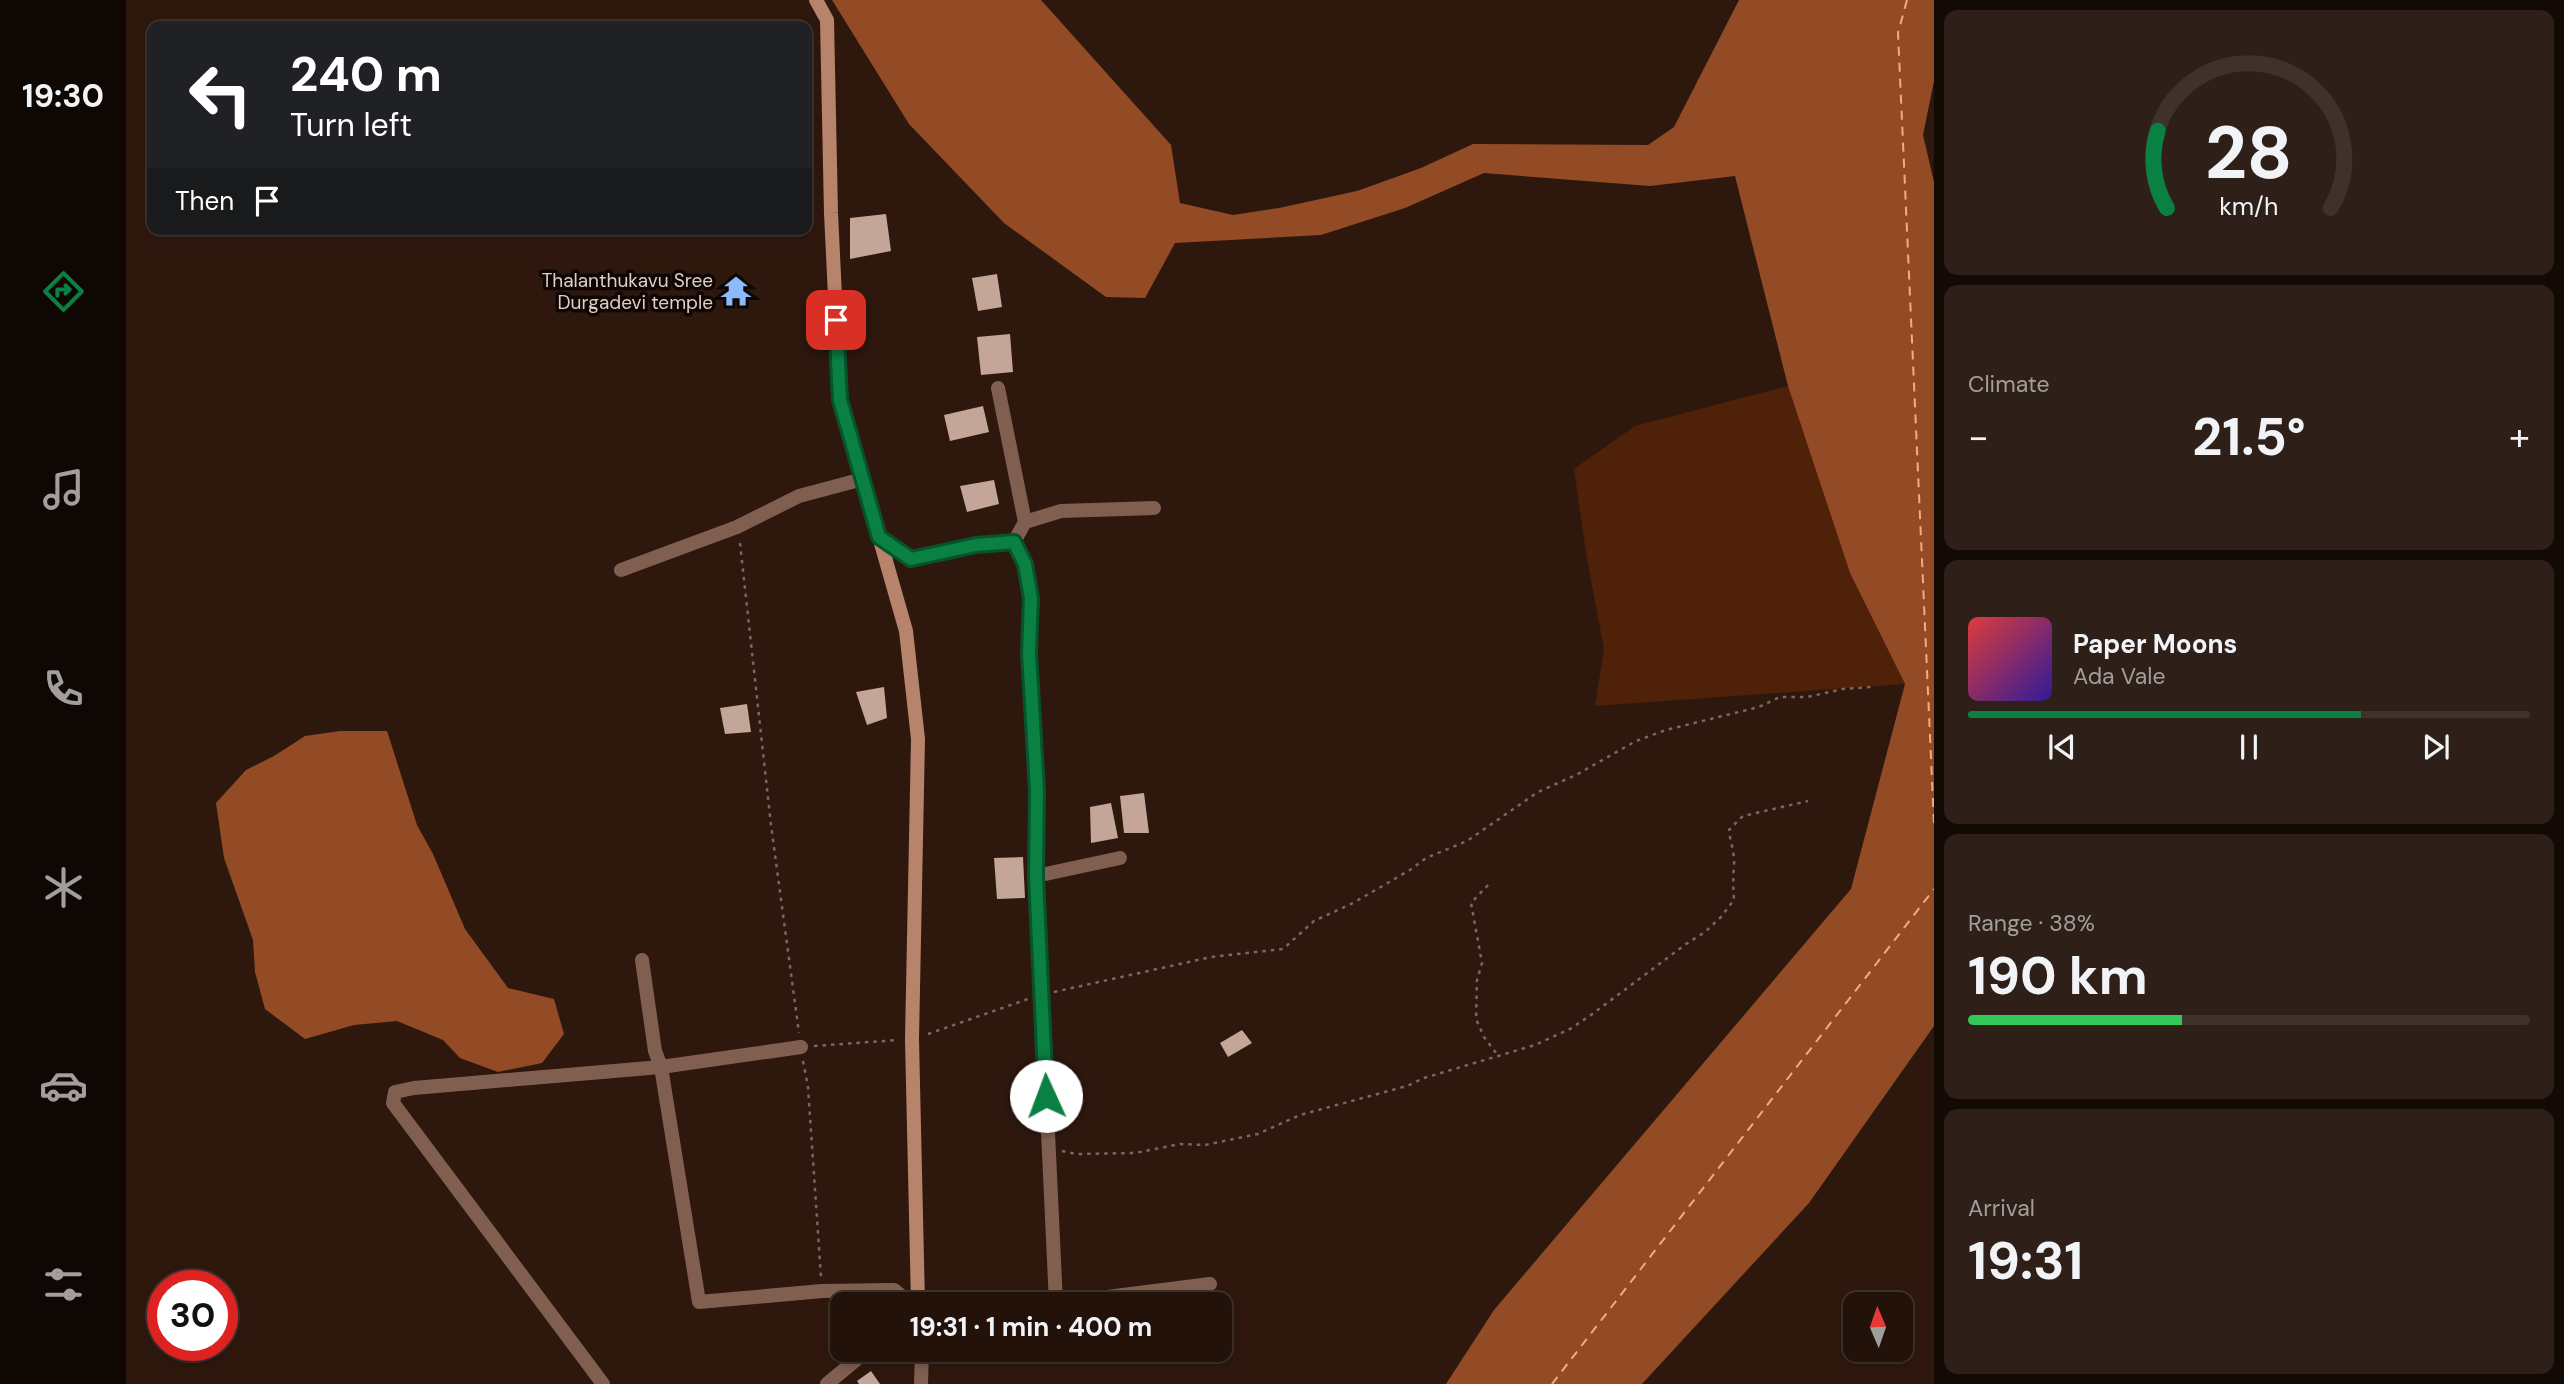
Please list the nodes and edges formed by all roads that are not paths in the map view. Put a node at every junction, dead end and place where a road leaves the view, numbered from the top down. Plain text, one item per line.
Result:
1 (816, 0) edge
2 (998, 388) dead end
3 (863, 479) junction
4 (1154, 508) dead end
5 (1025, 522) junction
6 (879, 537) junction
7 (1014, 542) junction
8 (621, 570) dead end
9 (1120, 858) dead end
10 (1036, 876) junction
11 (642, 960) dead end
12 (801, 1047) road end
13 (661, 1067) junction
14 (1210, 1284) dead end
15 (896, 1292) edge
16 (918, 1292) edge
17 (1054, 1292) edge
18 (1144, 1292) edge
19 (853, 1362) edge
20 (922, 1362) edge
21 (603, 1384) edge
22 (827, 1384) edge
23 (921, 1384) edge

1 - 3 main road
2 - 5 street
3 - 6 main road
3 - 8 street
4 - 5 street
5 - 7 street
6 - 7 street
6 - 16 main road
7 - 10 street
9 - 10 street
10 - 17 street
11 - 13 street
12 - 13 street
13 - 15 street
13 - 21 street
14 - 18 street
19 - 22 street
20 - 23 street

